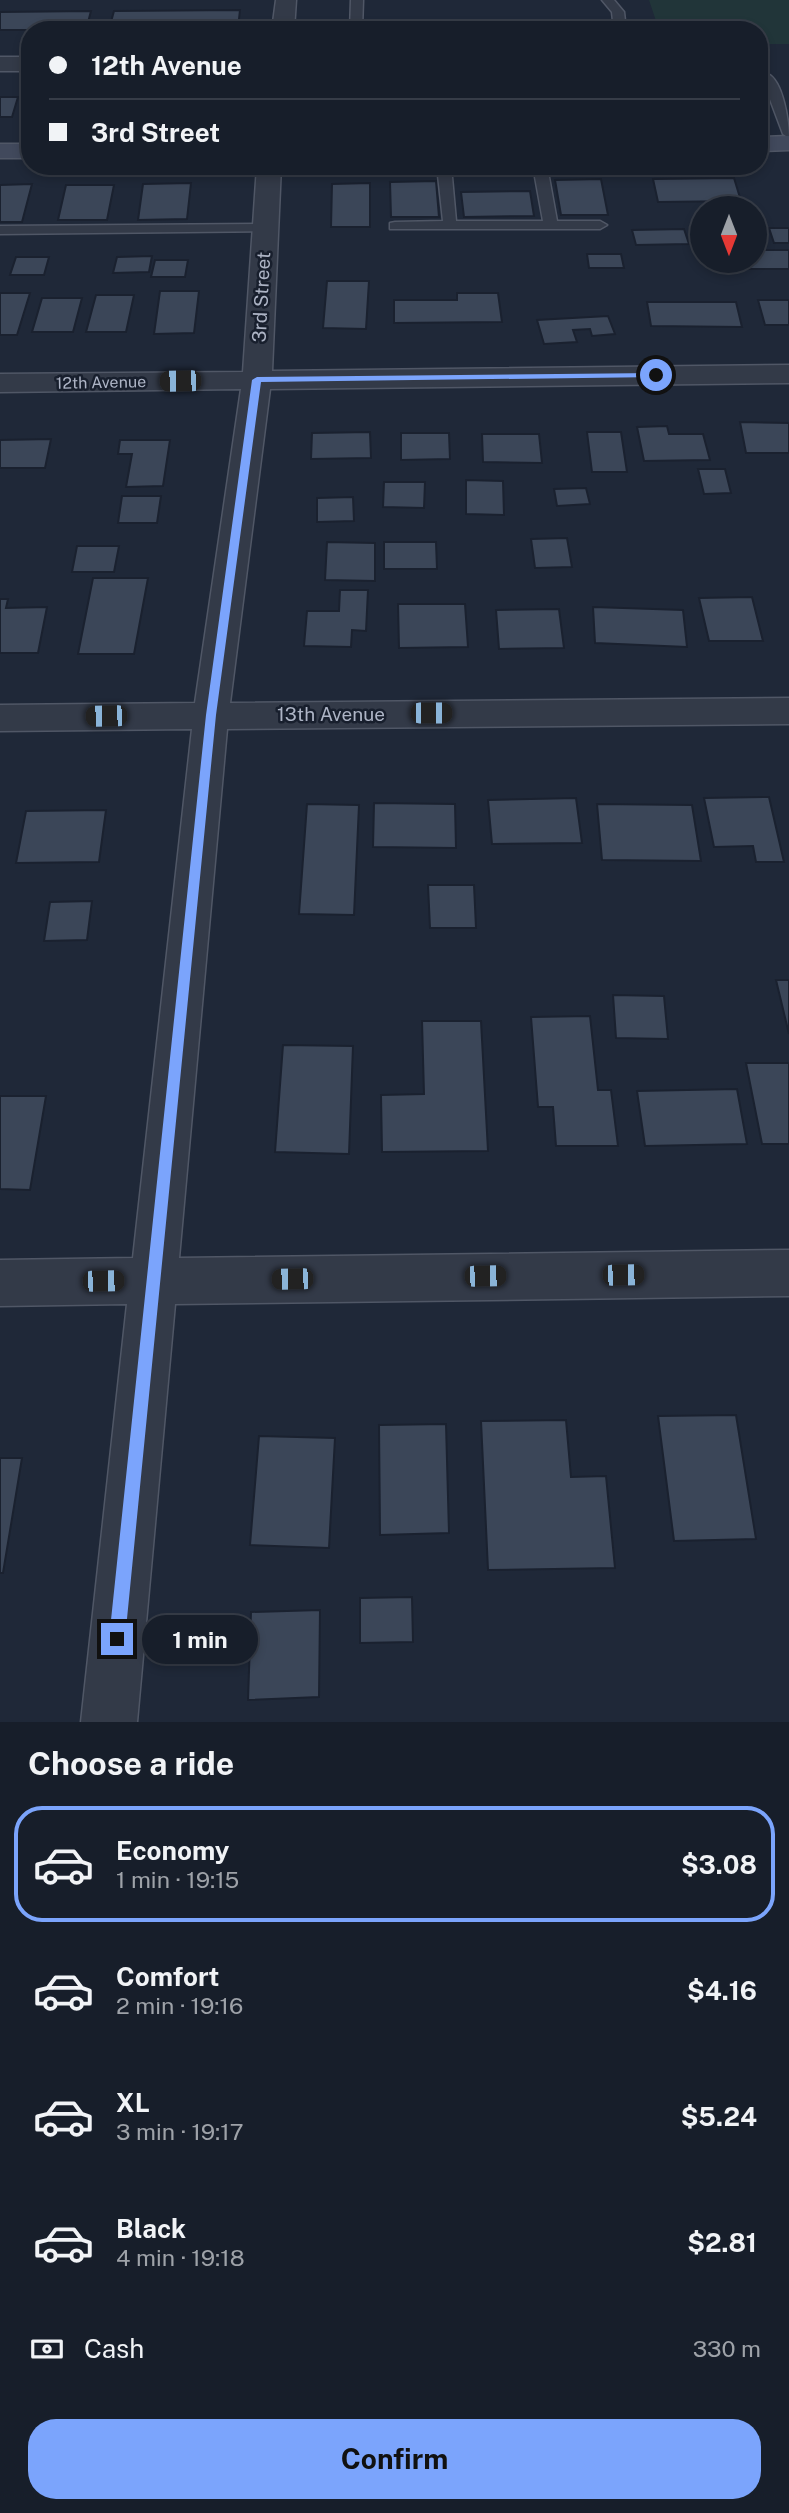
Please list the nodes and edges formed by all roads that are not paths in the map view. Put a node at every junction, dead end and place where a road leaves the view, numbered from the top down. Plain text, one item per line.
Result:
1 (286, 0) edge
2 (357, 0) edge
3 (608, 0) edge
4 (284, 21) edge
5 (356, 21) edge
6 (619, 21) edge
7 (0, 64) edge
8 (21, 64) edge
9 (768, 78) dead end
10 (789, 134) edge
11 (789, 143) edge
12 (768, 144) edge
13 (0, 151) edge
14 (21, 151) edge
15 (268, 175) edge
16 (445, 175) edge
17 (542, 175) edge
18 (450, 225) junction
19 (551, 225) junction
20 (600, 225) dead end
21 (395, 226) dead end
22 (265, 228) junction
23 (0, 230) edge
24 (789, 374) edge
25 (257, 380) junction
26 (0, 383) edge
27 (789, 711) edge
28 (211, 715) junction
29 (0, 718) edge
30 (789, 1273) edge
31 (154, 1280) junction
32 (0, 1283) edge
33 (109, 1722) edge

1 - 4 street
2 - 5 lane
3 - 6 lane
7 - 8 street
9 - 10 lane
11 - 12 street
13 - 14 street
15 - 22 street, 3rd Street
16 - 18 lane
17 - 19 lane
18 - 19 lane
18 - 21 lane
19 - 20 lane
22 - 23 lane
22 - 25 street, 3rd Street
24 - 25 street, 12th Avenue
25 - 26 street, 12th Avenue
25 - 28 street, 3rd Street
27 - 28 street, 13th Avenue
28 - 29 street, 13th Avenue
28 - 31 street, 3rd Street
30 - 31 street
31 - 32 street
31 - 33 street, 3rd Street

